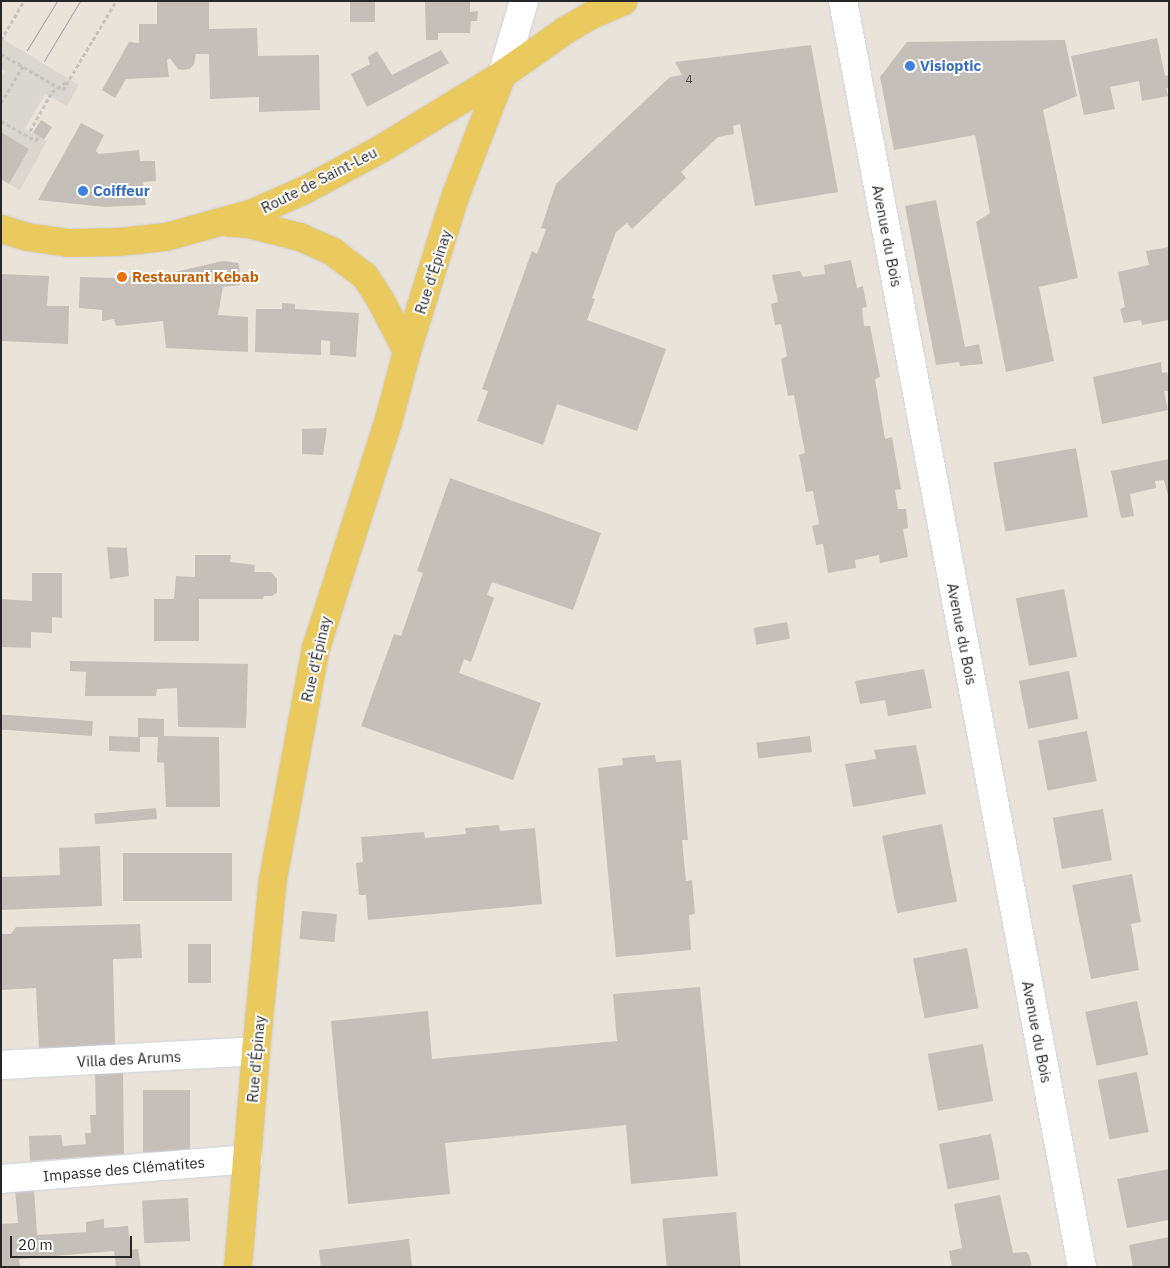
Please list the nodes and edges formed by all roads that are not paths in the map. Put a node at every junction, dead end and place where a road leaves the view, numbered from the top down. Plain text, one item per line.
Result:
1 (524, 1) edge
2 (624, 1) edge
3 (842, 1) edge
4 (502, 75) junction
5 (221, 222) junction
6 (1, 228) edge
7 (407, 351) junction
8 (256, 1052) junction
9 (1, 1065) edge
10 (248, 1159) junction
11 (1, 1179) edge
12 (238, 1267) edge
13 (1082, 1267) edge

1 - 4 street
2 - 4 main road, Route de Saint-Leu
3 - 13 street, Avenue du Bois
4 - 5 main road, Route de Saint-Leu
4 - 7 main road, Rue d'Épinay
5 - 6 main road, Route de Saint-Leu
5 - 7 main road
7 - 8 main road, Rue d'Épinay
8 - 9 street, Villa des Arums
8 - 10 main road, Rue d'Épinay
10 - 11 street, Impasse des Clématites
10 - 12 main road, Rue d'Épinay

